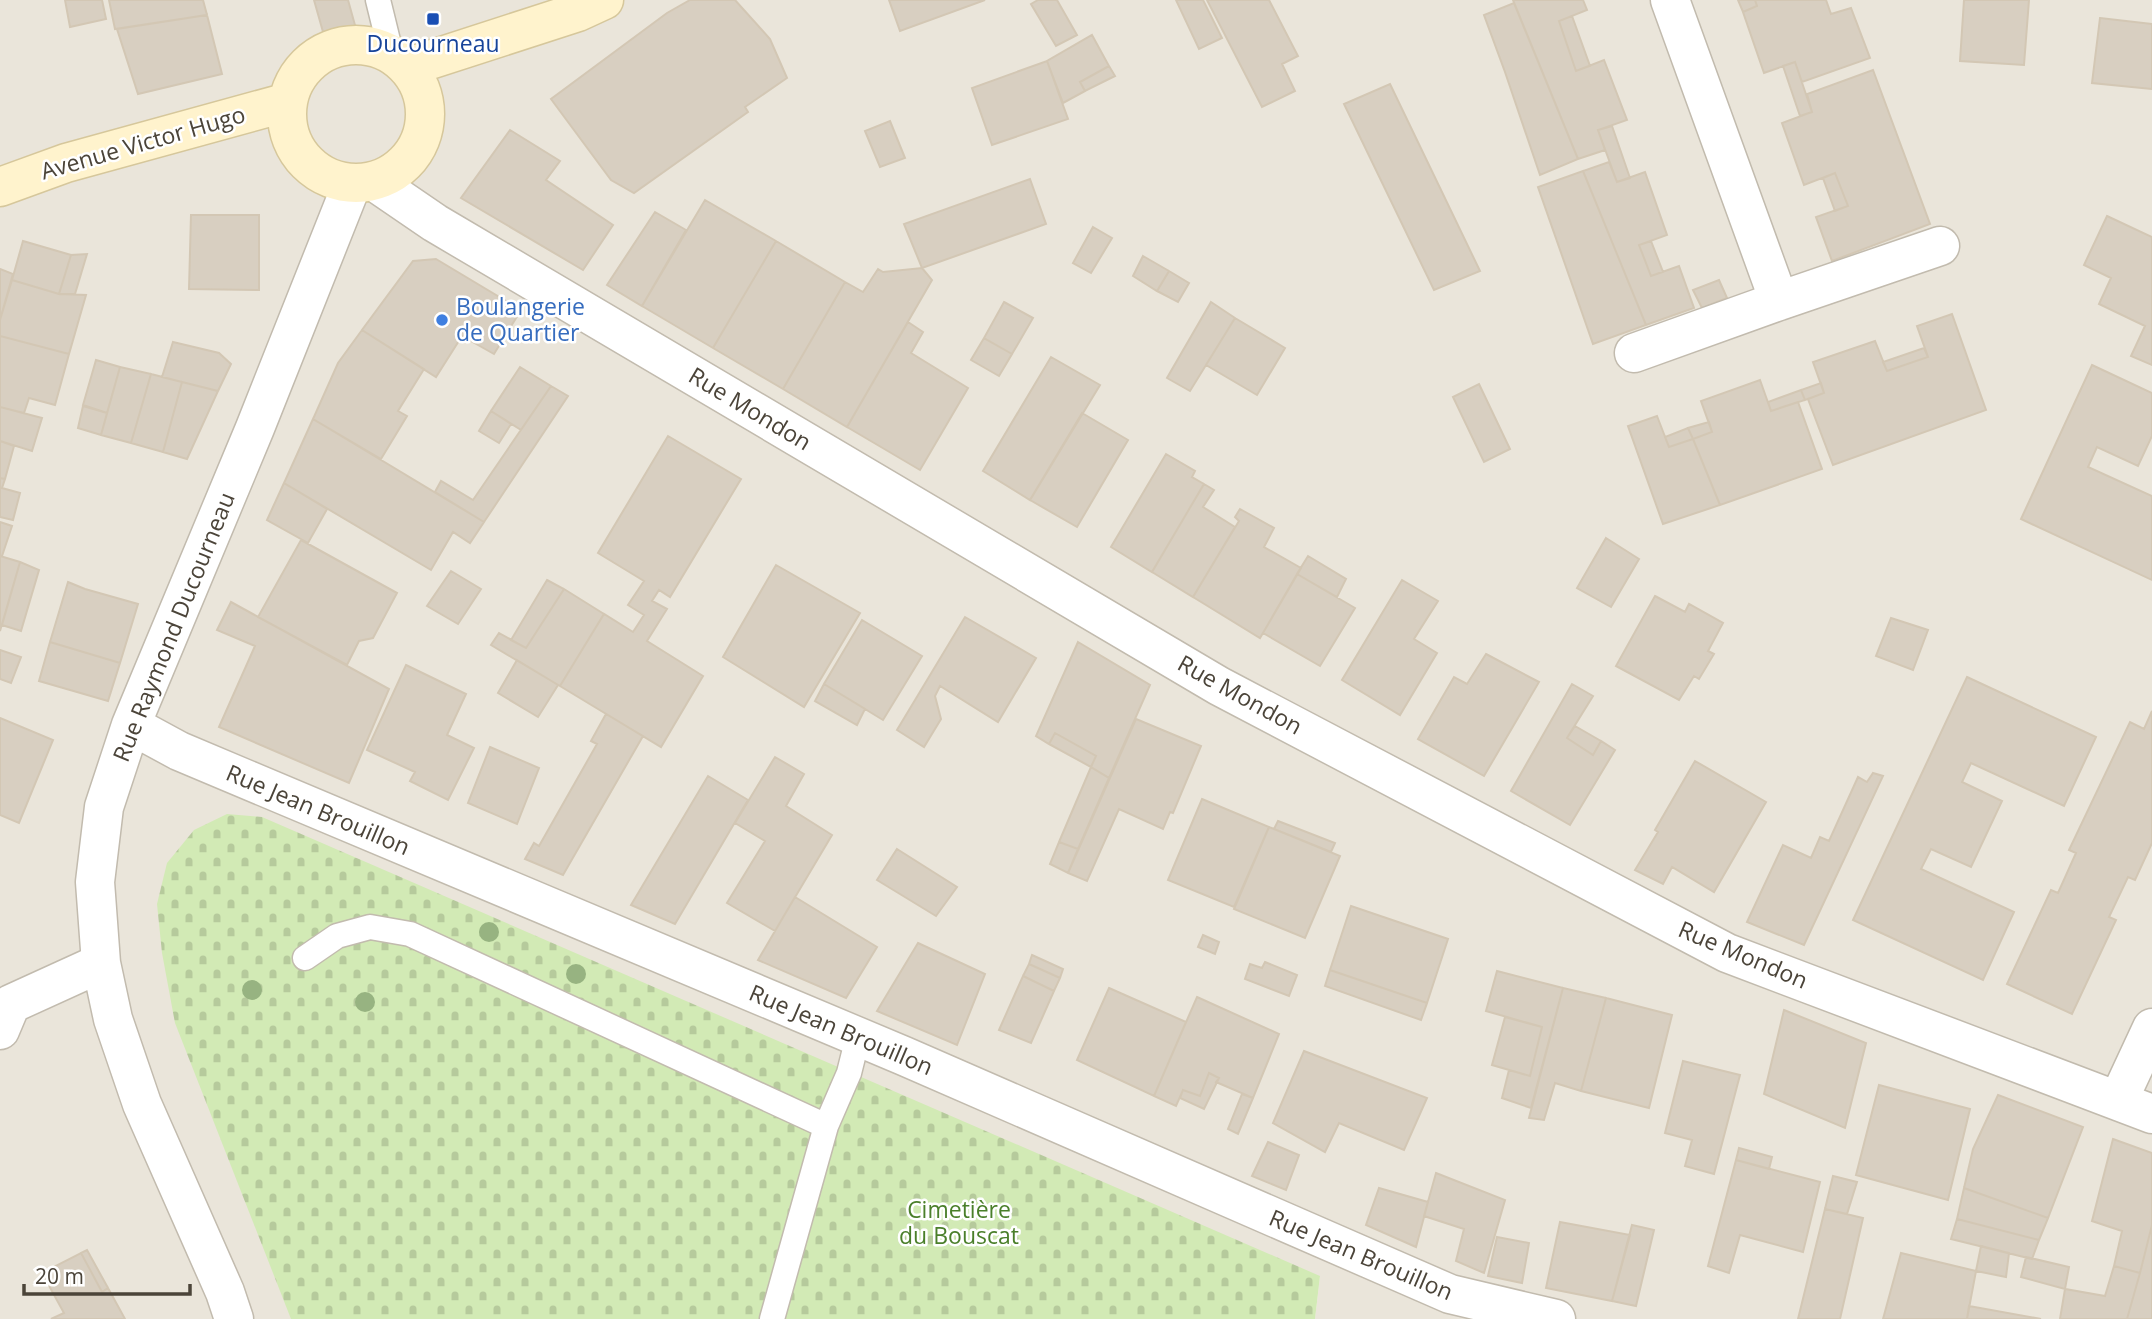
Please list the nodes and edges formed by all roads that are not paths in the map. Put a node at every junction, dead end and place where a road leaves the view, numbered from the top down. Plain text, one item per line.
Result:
1 (378, 0) edge
2 (604, 0) edge
3 (1670, 0) edge
4 (400, 60) junction
5 (288, 102) junction
6 (363, 183) junction
7 (0, 187) edge
8 (1940, 246) dead end
9 (1779, 302) junction
10 (1634, 353) dead end
11 (131, 725) junction
12 (305, 958) dead end
13 (101, 963) junction
14 (2152, 1028) edge
15 (0, 1030) edge
16 (858, 1037) junction
17 (2135, 1107) edge
18 (826, 1126) junction
19 (234, 1319) edge
20 (772, 1319) edge
21 (1556, 1319) edge

1 - 4 lane
2 - 4 street
3 - 9 street
4 - 5 street
4 - 6 street
5 - 6 street
5 - 7 street, Avenue Victor Hugo
6 - 11 street, Rue Raymond Ducourneau
6 - 17 street, Rue Mondon
8 - 9 street
9 - 10 street
11 - 13 street, Rue Raymond Ducourneau
11 - 16 street, Rue Jean Brouillon
12 - 18 lane
13 - 15 street
13 - 19 street, Rue Raymond Ducourneau
14 - 17 street
16 - 18 lane
16 - 21 street, Rue Jean Brouillon
18 - 20 lane

